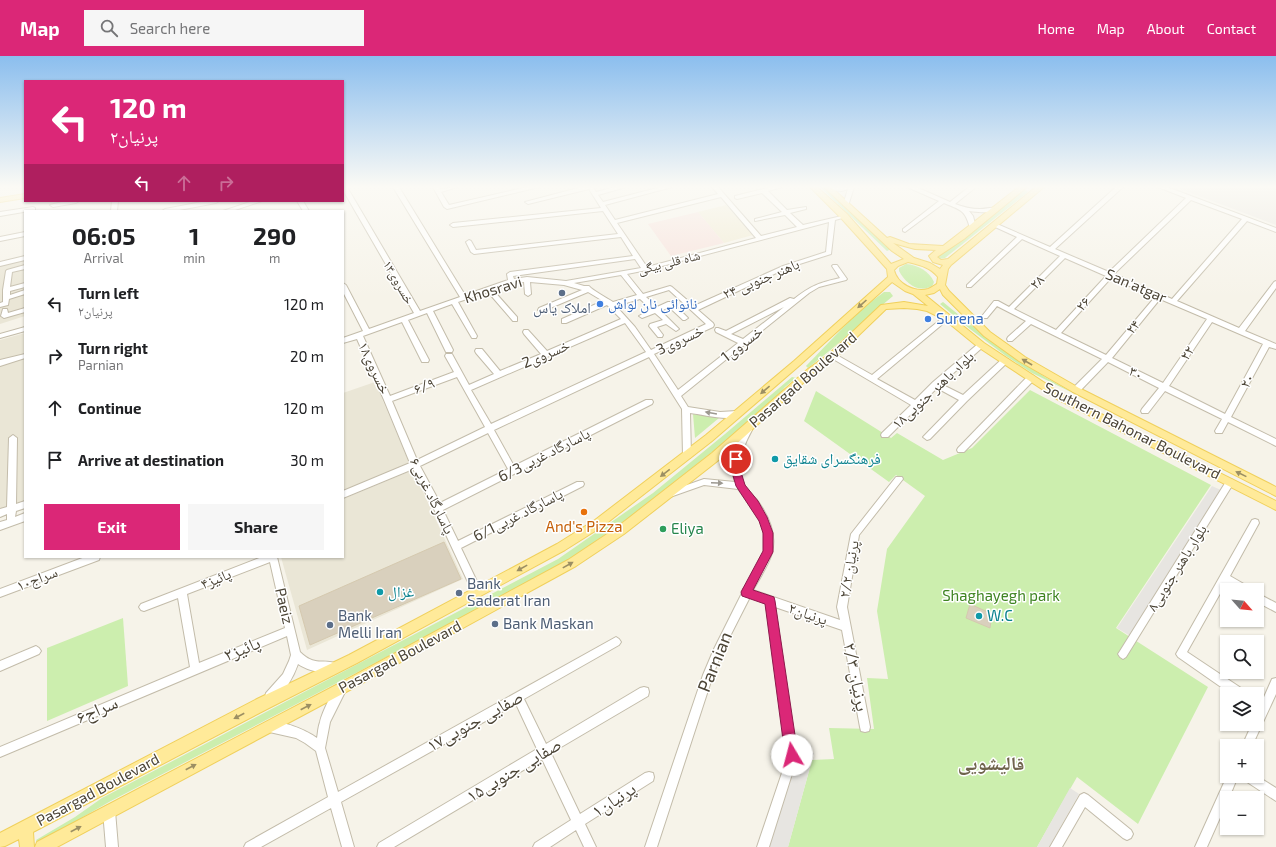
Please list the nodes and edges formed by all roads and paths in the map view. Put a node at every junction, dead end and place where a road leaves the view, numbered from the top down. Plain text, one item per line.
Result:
1 (366, 224) edge
2 (419, 224) edge
3 (463, 224) edge
4 (615, 224) edge
5 (747, 224) edge
6 (798, 224) edge
7 (817, 224) edge
8 (832, 224) edge
9 (851, 224) edge
10 (867, 224) edge
11 (913, 224) edge
12 (972, 224) edge
13 (978, 224) edge
14 (1079, 224) edge
15 (1163, 224) edge
16 (1242, 224) edge
17 (1259, 224) edge
18 (454, 225) dead end
19 (995, 225) joint
20 (802, 228) junction
21 (973, 228) junction
22 (905, 230) dead end
23 (1276, 230) edge
24 (24, 234) edge
25 (878, 234) junction
26 (622, 235) junction
27 (1022, 236) junction
28 (0, 239) edge
29 (760, 239) junction
30 (469, 242) dead end
31 (944, 248) junction
32 (895, 249) junction
33 (1051, 249) junction
34 (877, 252) junction
35 (1064, 255) junction
36 (637, 256) junction
37 (24, 258) edge
38 (913, 261) junction
39 (951, 262) junction
40 (0, 264) edge
41 (835, 266) dead end
42 (24, 267) edge
43 (645, 269) junction
44 (623, 273) junction
45 (891, 273) junction
46 (1110, 275) junction
47 (511, 278) junction
48 (527, 279) junction
49 (585, 279) junction
50 (3, 281) edge
51 (941, 281) junction
52 (563, 283) junction
53 (1276, 283) edge
54 (24, 285) edge
55 (969, 286) dead end
56 (344, 287) edge
57 (489, 289) junction
58 (6, 290) junction
59 (588, 290) junction
60 (915, 291) junction
61 (24, 292) edge
62 (807, 292) junction
63 (528, 294) dead end
64 (641, 296) junction
65 (1159, 296) junction
66 (6, 298) junction
67 (464, 298) junction
68 (454, 302) junction
69 (955, 302) junction
70 (1173, 302) junction
71 (609, 303) junction
72 (0, 305) edge
73 (935, 308) junction
74 (656, 309) junction
75 (694, 309) junction
76 (24, 310) edge
77 (541, 310) dead end
78 (1009, 310) junction
79 (6, 311) dead end
80 (429, 311) junction
81 (418, 314) junction
82 (642, 316) dead end
83 (984, 316) dead end
84 (684, 318) dead end
85 (949, 318) junction
86 (1211, 318) junction
87 (404, 319) junction
88 (515, 320) dead end
89 (668, 320) junction
90 (624, 321) junction
91 (1030, 321) junction
92 (564, 322) dead end
93 (24, 329) edge
94 (676, 329) dead end
95 (1241, 331) junction
96 (526, 332) dead end
97 (367, 333) junction
98 (1056, 334) junction
99 (660, 335) dead end
100 (0, 336) edge
101 (359, 336) junction
102 (474, 336) dead end
103 (1010, 339) dead end
104 (344, 341) edge
105 (745, 343) junction
106 (1267, 343) junction
107 (981, 345) junction
108 (1276, 347) edge
109 (479, 351) dead end
110 (546, 354) junction
111 (650, 354) junction
112 (24, 356) edge
113 (832, 356) junction
114 (1107, 359) junction
115 (424, 360) dead end
116 (1005, 361) junction
117 (0, 363) edge
118 (797, 363) junction
119 (811, 371) junction
120 (459, 372) junction
121 (499, 375) junction
122 (1031, 378) junction
123 (872, 379) junction
124 (936, 384) junction
125 (1164, 387) junction
126 (468, 388) junction
127 (1076, 390) junction
128 (677, 395) junction
129 (964, 399) junction
130 (388, 400) junction
131 (649, 402) dead end
132 (916, 404) junction
133 (686, 409) junction
134 (1145, 411) dead end
135 (737, 414) junction
136 (1226, 418) junction
137 (490, 428) junction
138 (749, 428) junction
139 (1219, 431) dead end
140 (885, 436) dead end
141 (927, 437) dead end
142 (13, 438) dead end
143 (1276, 443) edge
144 (961, 450) dead end
145 (687, 456) junction
146 (415, 466) junction
147 (513, 471) junction
148 (899, 478) dead end
149 (1230, 482) junction
150 (580, 484) dead end
151 (741, 486) junction
152 (1276, 491) edge
153 (667, 494) junction
154 (344, 495) edge
155 (24, 504) edge
156 (1276, 506) edge
157 (438, 508) junction
158 (10, 510) junction
159 (0, 513) edge
160 (24, 517) edge
161 (11, 522) junction
162 (1254, 523) dead end
163 (0, 526) edge
164 (456, 546) junction
165 (90, 558) edge
166 (270, 558) edge
167 (272, 558) edge
168 (77, 560) edge
169 (1224, 577) junction
170 (1234, 583) edge
171 (478, 592) junction
172 (746, 592) junction
173 (0, 593) edge
174 (182, 593) junction
175 (770, 601) junction
176 (1264, 601) edge
177 (144, 606) dead end
178 (1276, 608) edge
179 (846, 627) junction
180 (290, 630) junction
181 (616, 642) dead end
182 (36, 651) dead end
183 (1123, 654) dead end
184 (296, 655) junction
185 (0, 666) edge
186 (336, 667) junction
187 (195, 669) junction
188 (1276, 683) edge
189 (1230, 687) edge
190 (342, 688) junction
191 (644, 692) dead end
192 (518, 697) junction
193 (1264, 702) edge
194 (262, 704) junction
195 (267, 727) junction
196 (866, 727) dead end
197 (320, 748) junction
198 (0, 752) edge
199 (544, 752) junction
200 (649, 777) dead end
201 (1230, 783) edge
202 (1258, 783) edge
203 (1276, 795) edge
204 (334, 800) junction
205 (109, 811) junction
206 (578, 823) junction
207 (25, 828) junction
208 (1127, 834) dead end
209 (0, 841) edge
210 (28, 847) edge
211 (42, 847) edge
212 (112, 847) edge
213 (250, 847) edge
214 (348, 847) edge
215 (383, 847) edge
216 (539, 847) edge
217 (590, 847) edge
218 (651, 847) edge
219 (763, 847) edge
220 (1056, 847) edge
221 (1201, 847) edge

1 - 81 street, خسروى۱۳
2 - 67 street
3 - 18 street
4 - 26 street
5 - 29 street
6 - 20 street
7 - 20 street, شاه قلی بیگی
8 - 75 street, ۲۴ باهنر جنوبی
9 - 34 main road
10 - 25 main road
11 - 22 street
12 - 21 street
13 - 21 main road
14 - 33 street
15 - 46 street, ۲۶
16 - 70 street
17 - 23 street
19 - 27 street, San'atgar
19 - 39 main road
20 - 29 street, شاه قلی بیگی
21 - 31 main road
24 - 28 street
25 - 31 main road
25 - 32 main road
26 - 30 street
26 - 36 street
27 - 33 street, San'atgar
27 - 55 street
29 - 43 street, شاه قلی بیگی
31 - 39 main road
32 - 34 main road
32 - 38 main road
33 - 35 street, San'atgar
34 - 45 main road
35 - 46 street, San'atgar
35 - 78 street, ۲۸
36 - 43 street
36 - 47 street
37 - 40 street
38 - 45 main road
38 - 51 main road
39 - 51 main road
41 - 62 street
42 - 50 street
43 - 44 street, شاه قلی بیگی
44 - 49 street, شاه قلی بیگی
44 - 64 street
45 - 60 main road
45 -> 118 main road, Pasargad Boulevard
46 - 65 street, San'atgar
46 - 98 street, ۲۶
47 - 48 street, Khosravi
47 - 57 street, Khosravi
48 - 52 street, Khosravi
48 - 63 street
49 - 52 street, شاه قلی بیگی
49 - 59 street
50 - 58 street
51 - 60 main road
51 - 69 main road, Southern Bahonar Boulevard
52 - 59 street, Khosravi
53 - 95 street
54 - 58 street
56 - 97 street
57 - 67 street, Khosravi
57 - 88 street
58 - 66 street
59 - 71 street, Khosravi
59 - 77 street
60 - 73 main road, Southern Bahonar Boulevard
61 - 66 street
62 - 105 street, خسروى1
62 - 105 street
64 - 71 street
64 - 74 street
64 - 75 street
65 - 70 street, San'atgar
65 - 114 street, ۲۴
66 - 72 street
67 - 68 street, Khosravi
68 - 80 street, Khosravi
68 - 102 street
69 - 73 main road
127 -> 69 main road, Southern Bahonar Boulevard
70 - 86 street, San'atgar
71 - 90 street, Khosravi
71 - 92 street
73 - 85 main road, Southern Bahonar Boulevard
74 - 82 street
74 - 84 street
74 - 89 street
75 - 111 street, 3خسروى
76 - 79 street
78 - 83 street, ۳۰
78 - 91 street, ۳۰
80 - 81 street, Khosravi
80 - 120 street
81 - 87 street, Khosravi
85 - 107 main road, Southern Bahonar Boulevard
85 - 113 main road, Pasargad Boulevard
85 - 123 street
86 - 95 street, San'atgar
86 - 125 street, ۲۲
87 - 97 street, Khosravi
87 - 115 street
89 - 94 street
89 - 99 street
90 - 110 street, خسروى2
90 - 111 street, Khosravi
91 - 98 street, ۳۰
91 - 103 street
93 - 100 street
95 - 106 street, San'atgar
96 - 110 street
97 - 101 street, Khosravi
98 - 114 street, ۳۰
101 - 104 street, Khosravi
101 - 130 street, خسروى۱۸
105 - 128 street, خسروى1
106 - 108 street, San'atgar
106 - 136 street, ۲۰
107 - 116 main road, Southern Bahonar Boulevard
107 - 124 street, ۱۸بلوار باهنر جنوبی
109 - 121 street
110 - 121 street, خسروى2
111 - 128 street, Khosravi
111 - 137 street, 3خسروى
112 - 117 street
113 - 119 main road, Pasargad Boulevard
113 - 123 street
114 - 125 street, ۳۰
114 - 127 street, ۲۴
116 - 122 main road, Southern Bahonar Boulevard
116 - 129 street
118 - 119 main road
118 -> 135 main road, Pasargad Boulevard
119 - 138 main road, Pasargad Boulevard
120 - 126 street
120 - 130 street, ۶/۹
121 - 126 street, خسروى2
122 - 144 street
122 - 149 main road, Southern Bahonar Boulevard
123 - 132 street
124 - 129 street
124 - 132 street, ۱۸بلوار باهنر جنوبی
125 - 134 street, ۲۲
125 - 136 street, ۳۰
126 - 137 street
152 -> 127 main road, Southern Bahonar Boulevard
128 - 133 street, Khosravi
129 - 141 street
130 - 146 street, پاسارگاد غربی۶
131 - 147 street, پاسارگاد غربی6/3
132 - 140 street, ۱۸بلوار باهنر جنوبی
135 -> 133 street
133 - 145 street
135 - 145 main road, Pasargad Boulevard
136 - 139 street, ۲۰
136 - 143 street, ۳۰
137 - 146 street, 3خسروى
137 - 147 street
138 - 151 street
138 - 153 main road, Pasargad Boulevard
142 - 158 street
145 -> 171 main road, Pasargad Boulevard
146 - 154 street, 3خسروى
146 - 157 street, پاسارگاد غربی۶
147 - 157 street, پاسارگاد غربی6/3
148 - 179 street, پرنیان ۲/۲
149 - 156 main road, Southern Bahonar Boulevard
149 - 183 street, ۸بلوار باهنر جنوبی
150 - 164 street, پاسارگاد غربی6/1
153 -> 151 street
151 - 172 street, Parnian
190 -> 153 main road, Pasargad Boulevard
155 - 158 street
157 - 164 street, پاسارگاد غربی۶
158 - 159 street
158 - 161 street
160 - 161 street
161 - 163 street
162 - 169 street
164 - 171 street, پاسارگاد غربی۶
165 - 168 street, سراج۱۰
166 - 174 street, پائیز۴
167 - 180 street, Paeiz
168 - 173 street, سراج۱۰
169 - 170 street
169 - 189 street
171 - 186 main road, Pasargad Boulevard
172 - 175 street, پرنیان۲
172 - 218 street, Parnian
174 - 177 street, پائیز۴
174 - 187 street
175 - 179 street, پرنیان۲
175 - 219 street
176 - 178 street
179 - 196 street, پرنیان ۲/۳
180 - 184 street, Paeiz
180 - 187 street, پائیز۲
181 - 192 street, صفایی جنوبی۱۷
182 - 185 street
184 - 186 street
184 - 194 street
186 - 194 main road, Pasargad Boulevard
187 - 198 street, سراج۶
188 - 193 street
195 -> 190 main road, Pasargad Boulevard
190 - 197 street
191 - 199 street, صفایی جنوبی۱۵
192 - 199 street
192 - 204 street, صفایی جنوبی۱۷
194 -> 207 main road, Pasargad Boulevard
195 - 197 street
205 -> 195 main road, Pasargad Boulevard
197 - 204 street
199 - 206 street
199 - 215 street, صفایی جنوبی۱۵
200 - 206 street, پرنیان۱
201 - 221 street
202 - 203 street
204 - 213 street, صفایی جنوبی۱۷
204 - 214 street
211 -> 205 main road, Pasargad Boulevard
205 - 212 street
206 - 216 street, پرنیان۱
206 - 217 street
207 - 209 main road, Pasargad Boulevard
207 - 210 main road
208 - 220 street

